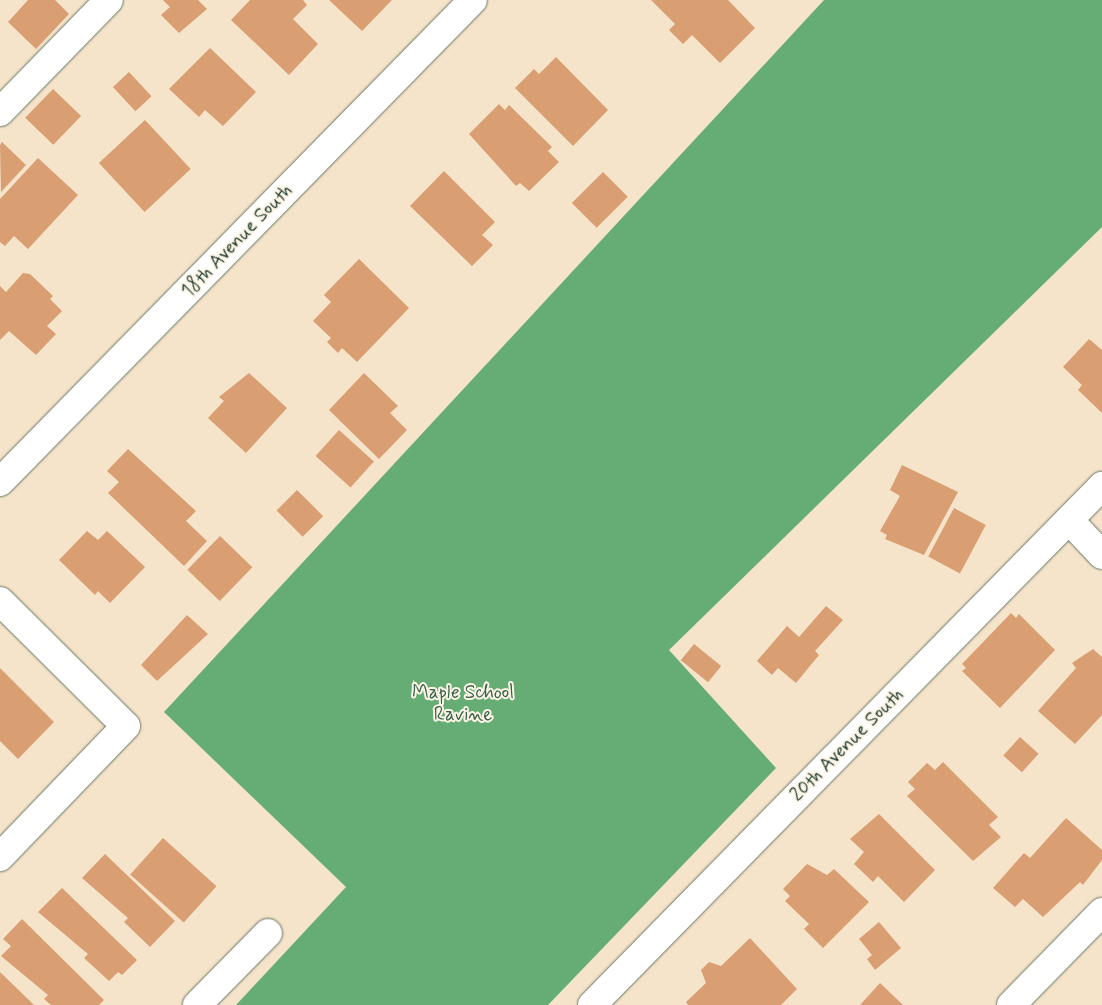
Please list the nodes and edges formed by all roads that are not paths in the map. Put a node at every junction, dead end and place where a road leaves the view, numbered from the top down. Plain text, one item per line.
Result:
1 (109, 0) edge
2 (473, 0) edge
3 (0, 112) edge
4 (0, 482) edge
5 (1102, 486) edge
6 (1069, 520) junction
7 (1102, 555) edge
8 (0, 601) edge
9 (0, 857) edge
10 (1102, 912) edge
11 (268, 933) dead end
12 (197, 1005) edge
13 (592, 1005) edge
14 (1011, 1005) edge

1 - 3 street
2 - 4 street, 18th Avenue South
5 - 6 street, 20th Avenue South
6 - 7 street
6 - 13 street, 20th Avenue South
8 - 9 street
10 - 14 street
11 - 12 street

